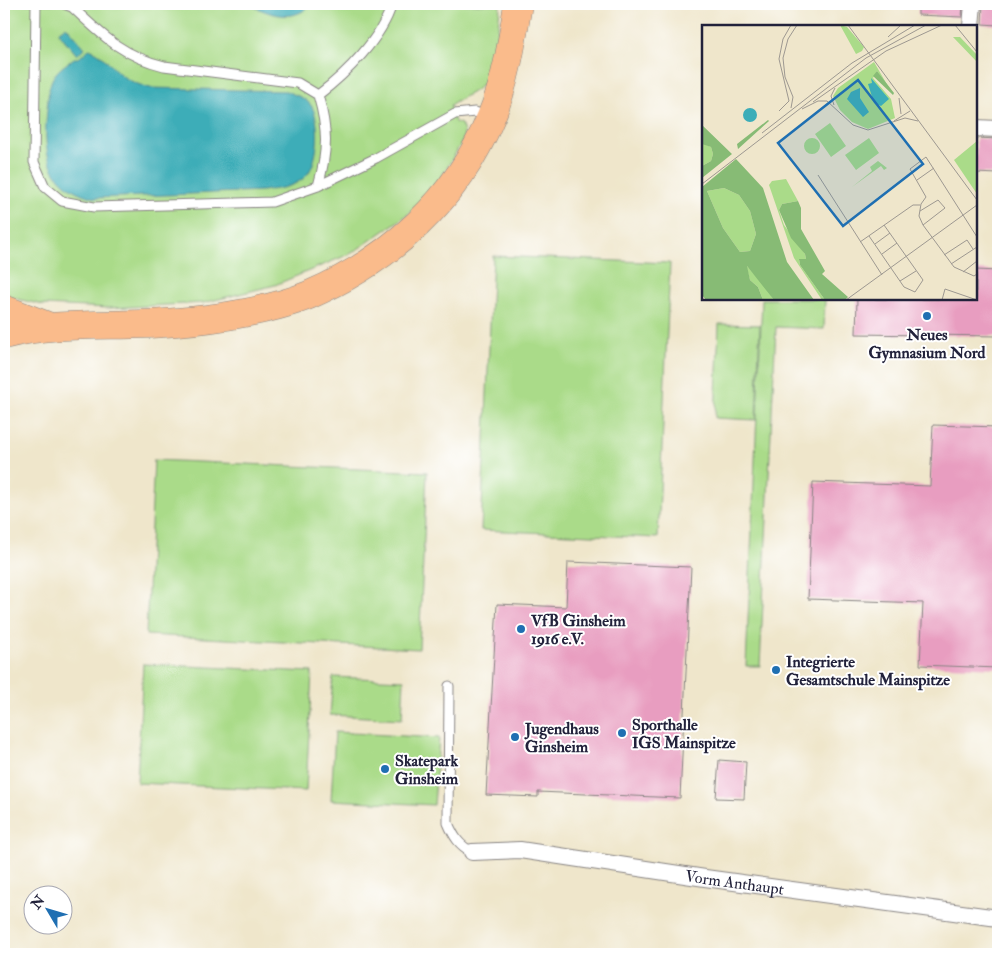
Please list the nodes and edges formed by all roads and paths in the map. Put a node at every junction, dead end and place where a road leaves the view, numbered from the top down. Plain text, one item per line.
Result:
1 (36, 4) edge
2 (64, 4) edge
3 (392, 4) edge
4 (518, 4) edge
5 (972, 4) edge
6 (972, 25) edge
7 (318, 95) junction
8 (491, 117) junction
9 (977, 128) edge
10 (998, 129) edge
11 (318, 186) junction
12 (4, 309) edge
13 (50, 326) junction
14 (4, 335) edge
15 (449, 686) dead end
16 (472, 852) joint
17 (998, 918) edge

1 - 11 lane
2 - 7 lane
3 - 7 lane
4 - 8 highway
5 - 6 street
7 - 11 lane
8 - 11 lane
8 - 13 highway
9 - 10 street
12 - 13 highway
13 - 14 highway
15 - 16 lane
16 - 17 street, Vorm Anthaupt

